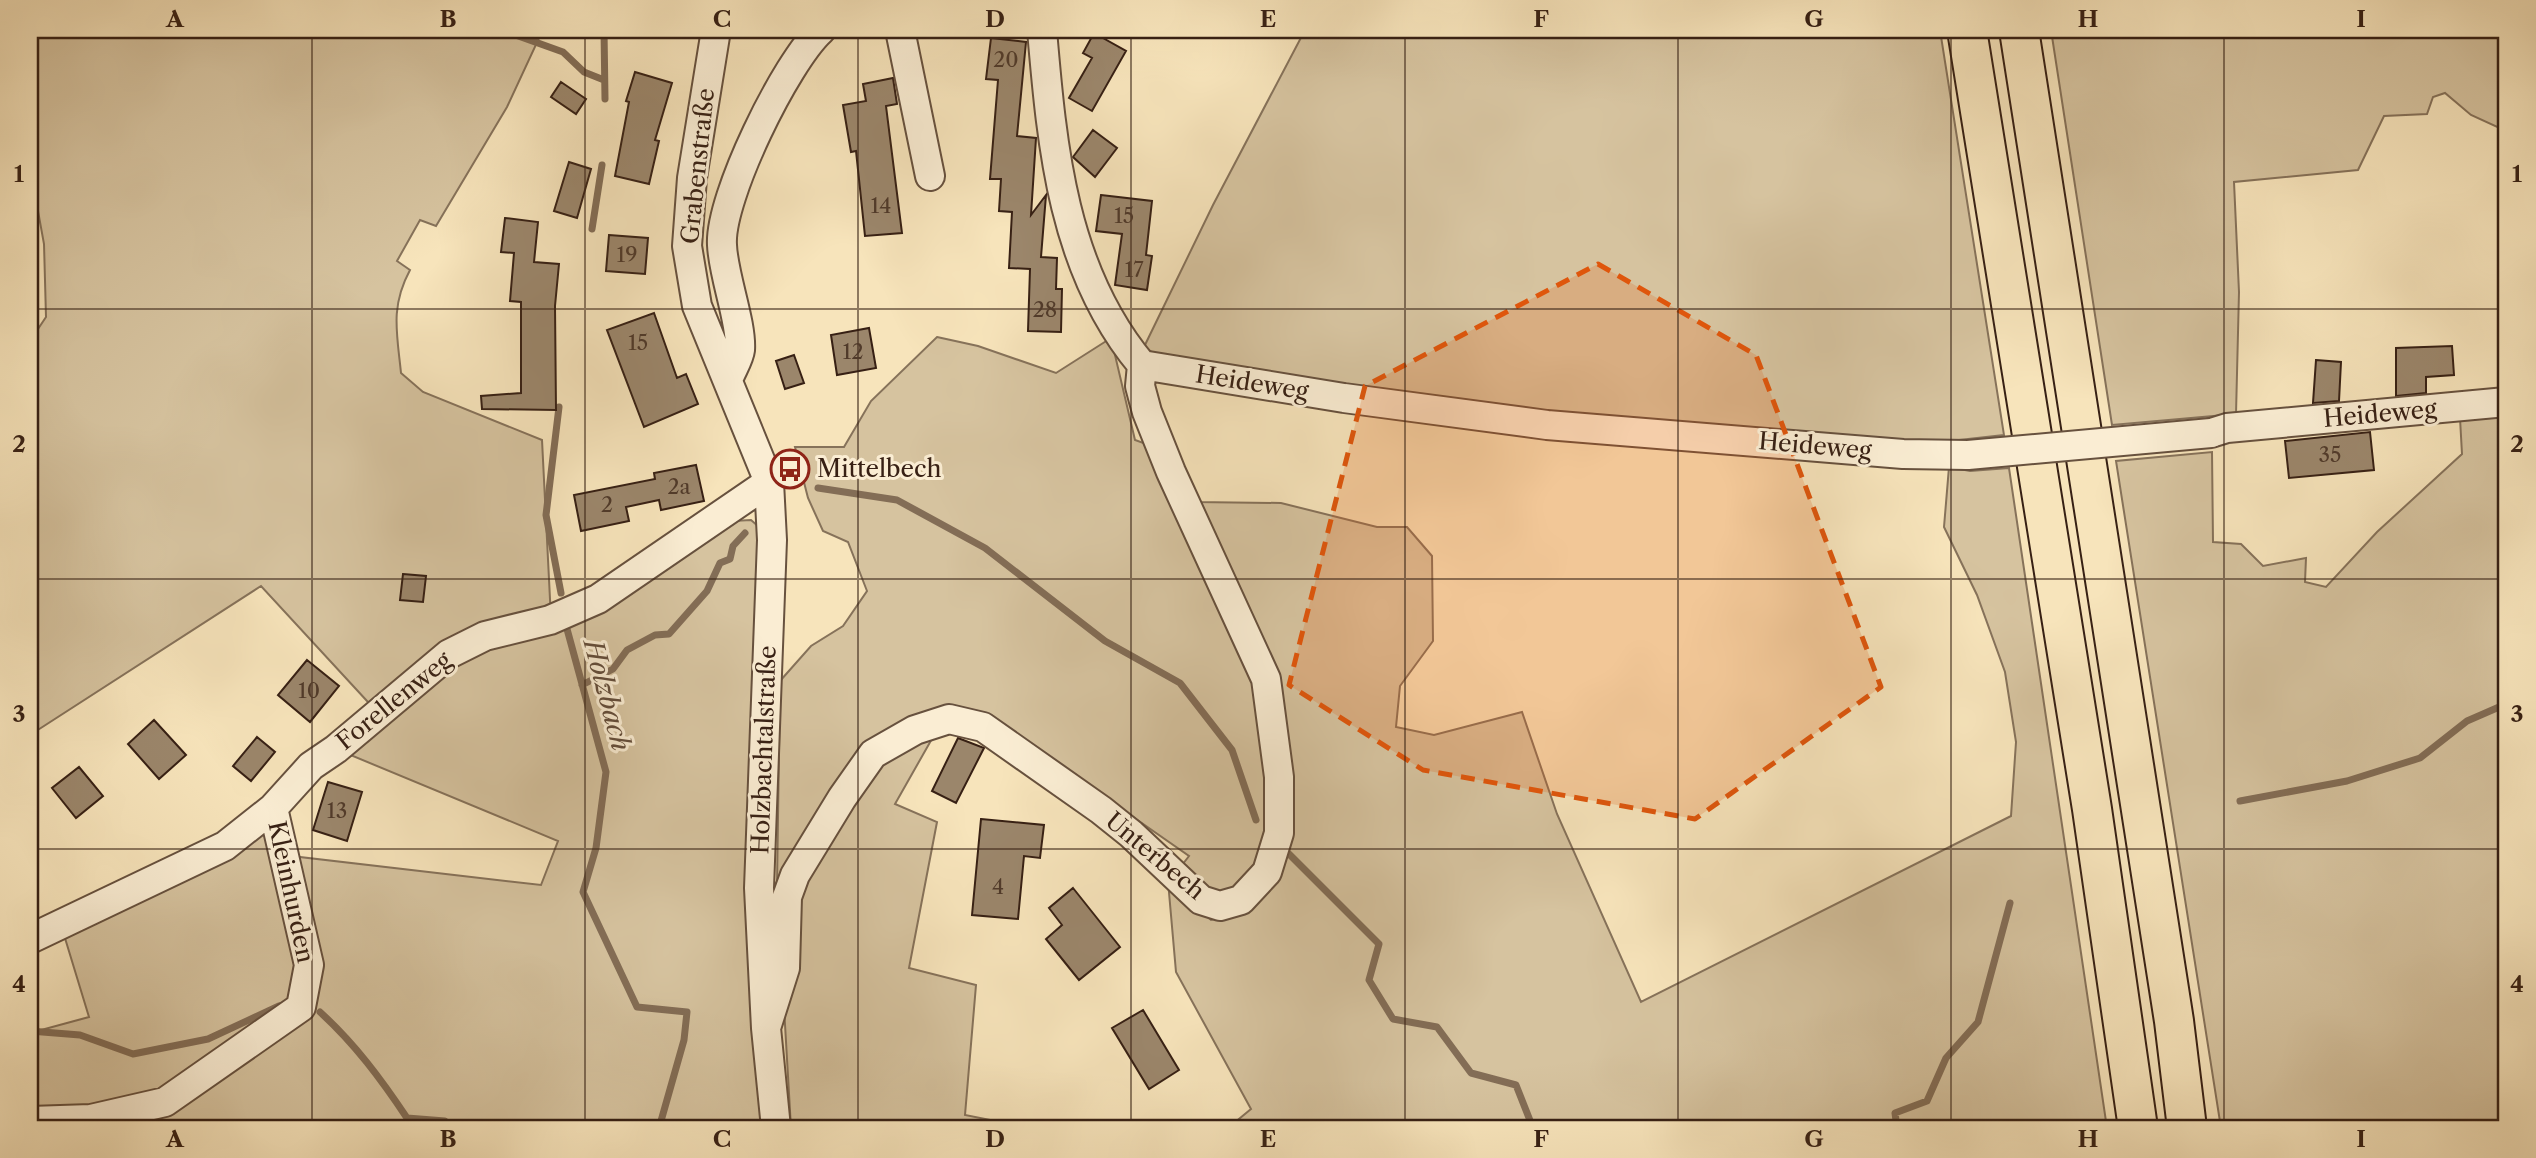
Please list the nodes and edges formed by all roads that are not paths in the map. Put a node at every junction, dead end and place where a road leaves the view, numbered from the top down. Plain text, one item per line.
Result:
1 (716, 30) edge
2 (821, 30) edge
3 (900, 30) edge
4 (1042, 30) edge
5 (1967, 30) edge
6 (2019, 30) edge
7 (930, 176) dead end
8 (1137, 359) junction
9 (728, 380) junction
10 (2506, 402) edge
11 (769, 482) junction
12 (273, 808) junction
13 (30, 939) edge
14 (766, 1027) junction
15 (30, 1121) edge
16 (776, 1128) edge
17 (2138, 1128) edge
18 (2187, 1128) edge

1 - 9 street, Grabenstraße
2 - 9 street
3 - 7 street
4 - 8 street
5 - 17 highway
6 - 18 highway
8 - 10 street, Heideweg, bridge
8 - 14 street, Unterbech
9 - 11 street, Holzbachtalstraße
11 - 12 street, Forellenweg
11 - 14 street, Holzbachtalstraße
12 - 13 street, Forellenweg
12 - 15 street, Kleinhurden
14 - 16 street, Holzbachtalstraße

